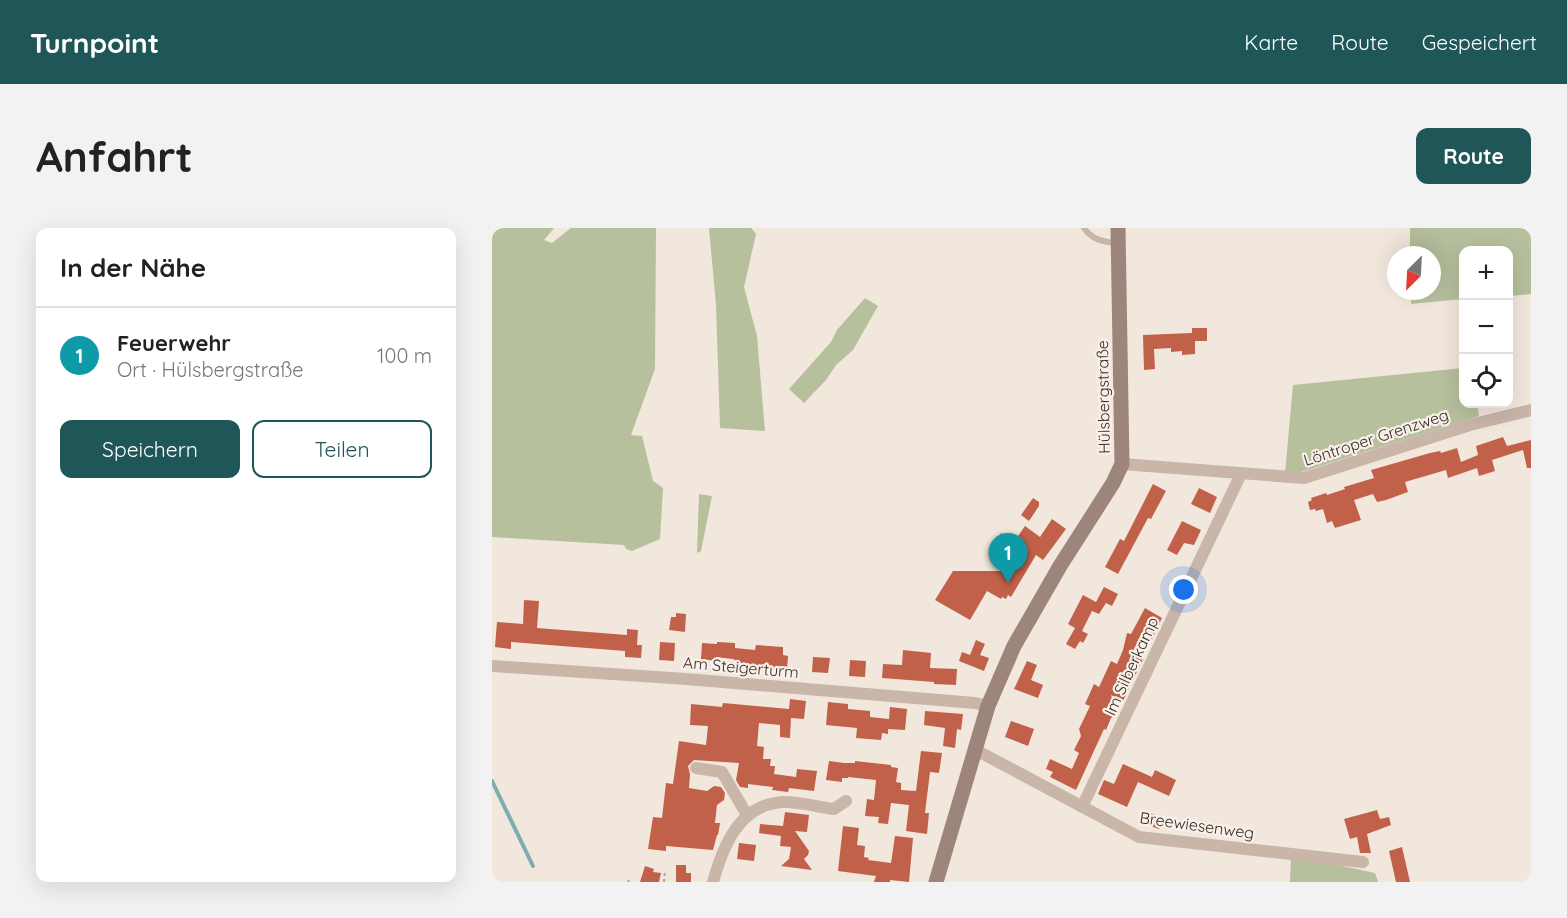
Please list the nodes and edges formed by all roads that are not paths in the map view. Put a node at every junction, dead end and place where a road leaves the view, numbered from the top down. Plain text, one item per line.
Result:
1 (1084, 228) edge
2 (1118, 236) edge
3 (1531, 410) edge
4 (1122, 464) junction
5 (1241, 474) junction
6 (492, 666) edge
7 (988, 706) junction
8 (974, 749) junction
9 (696, 768) dead end
10 (846, 801) dead end
11 (1082, 807) junction
12 (747, 815) junction
13 (1363, 862) dead end
14 (713, 882) edge
15 (936, 882) edge

1 - 2 lane
2 - 4 street, Hülsbergstraße
3 - 5 street, Löntroper Grenzweg
4 - 5 street, Löntroper Grenzweg
4 - 7 street, Hülsbergstraße
5 - 11 street, Im Silberkamp
6 - 7 street, Am Steigerturm
7 - 8 street, Hülsbergstraße
8 - 11 street, Breewiesenweg
8 - 15 street, Hülsbergstraße
9 - 12 street
10 - 12 street
11 - 13 street, Breewiesenweg
12 - 14 street

